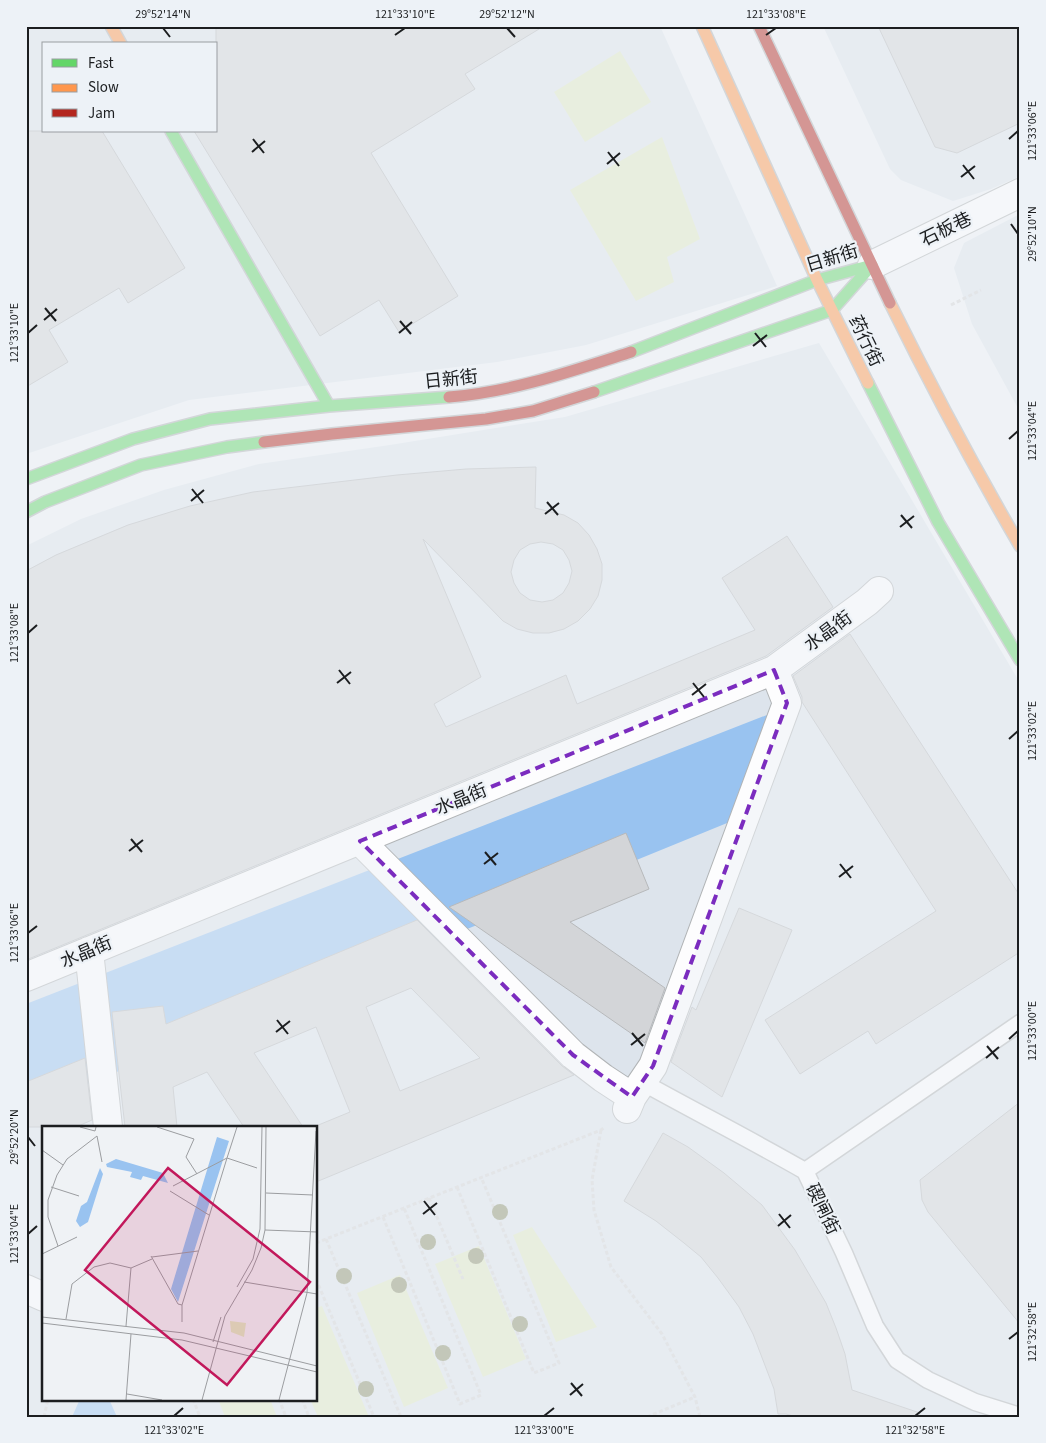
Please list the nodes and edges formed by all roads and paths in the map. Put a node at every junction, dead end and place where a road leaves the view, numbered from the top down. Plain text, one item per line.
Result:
1 (111, 26) edge
2 (702, 26) edge
3 (759, 26) edge
4 (120, 42) edge
5 (172, 132) edge
6 (1020, 193) edge
7 (872, 265) junction
8 (817, 280) junction
9 (981, 290) dead end
10 (951, 305) dead end
11 (832, 310) junction
12 (328, 406) junction
13 (26, 479) edge
14 (26, 512) edge
15 (1020, 546) edge
16 (879, 591) dead end
17 (1020, 660) edge
18 (774, 670) junction
19 (360, 841) junction
20 (90, 962) junction
21 (26, 977) edge
22 (1020, 1023) edge
23 (634, 1096) junction
24 (108, 1126) edge
25 (804, 1171) junction
26 (482, 1177) junction
27 (457, 1187) junction
28 (429, 1198) junction
29 (404, 1208) junction
30 (383, 1217) junction
31 (326, 1240) junction
32 (318, 1242) edge
33 (463, 1279) dead end
34 (318, 1284) edge
35 (26, 1289) edge
36 (42, 1296) edge
37 (695, 1397) junction
38 (48, 1400) edge
39 (193, 1400) edge
40 (279, 1400) edge
41 (302, 1400) edge
42 (1020, 1416) edge
43 (44, 1417) edge
44 (200, 1417) edge
45 (286, 1417) edge
46 (309, 1417) edge
47 (374, 1417) edge
48 (401, 1417) edge
49 (648, 1417) edge
50 (700, 1417) edge

1 - 4 street
2 - 8 street, 药行街
3 - 7 street
5 - 12 street
6 - 7 street, 石板巷
7 - 8 street, 日新街
7 - 11 street, 日新街
7 - 15 street
8 - 11 street, 药行街
8 - 12 street, 日新街
9 - 10 path
11 - 14 street, 日新街
11 - 17 street, 药行街
12 - 13 street, 日新街
16 - 18 street, 水晶街
18 - 19 street, 水晶街
18 - 23 street
19 - 20 street, 水晶街
19 - 23 street
20 - 21 street, 水晶街
20 - 24 street
22 - 25 lane, 碶闸街
23 - 25 lane
25 - 42 lane, 碶闸街
26 - 27 path
26 - 27 path
26 - 37 path
27 - 28 path
28 - 29 path
28 - 33 path
29 - 30 path
29 - 30 path
30 - 31 path
31 - 32 path
31 - 48 path
34 - 47 path
35 - 36 street
37 - 49 path
37 - 50 path
38 - 43 path
39 - 44 path
40 - 45 path
41 - 46 path

